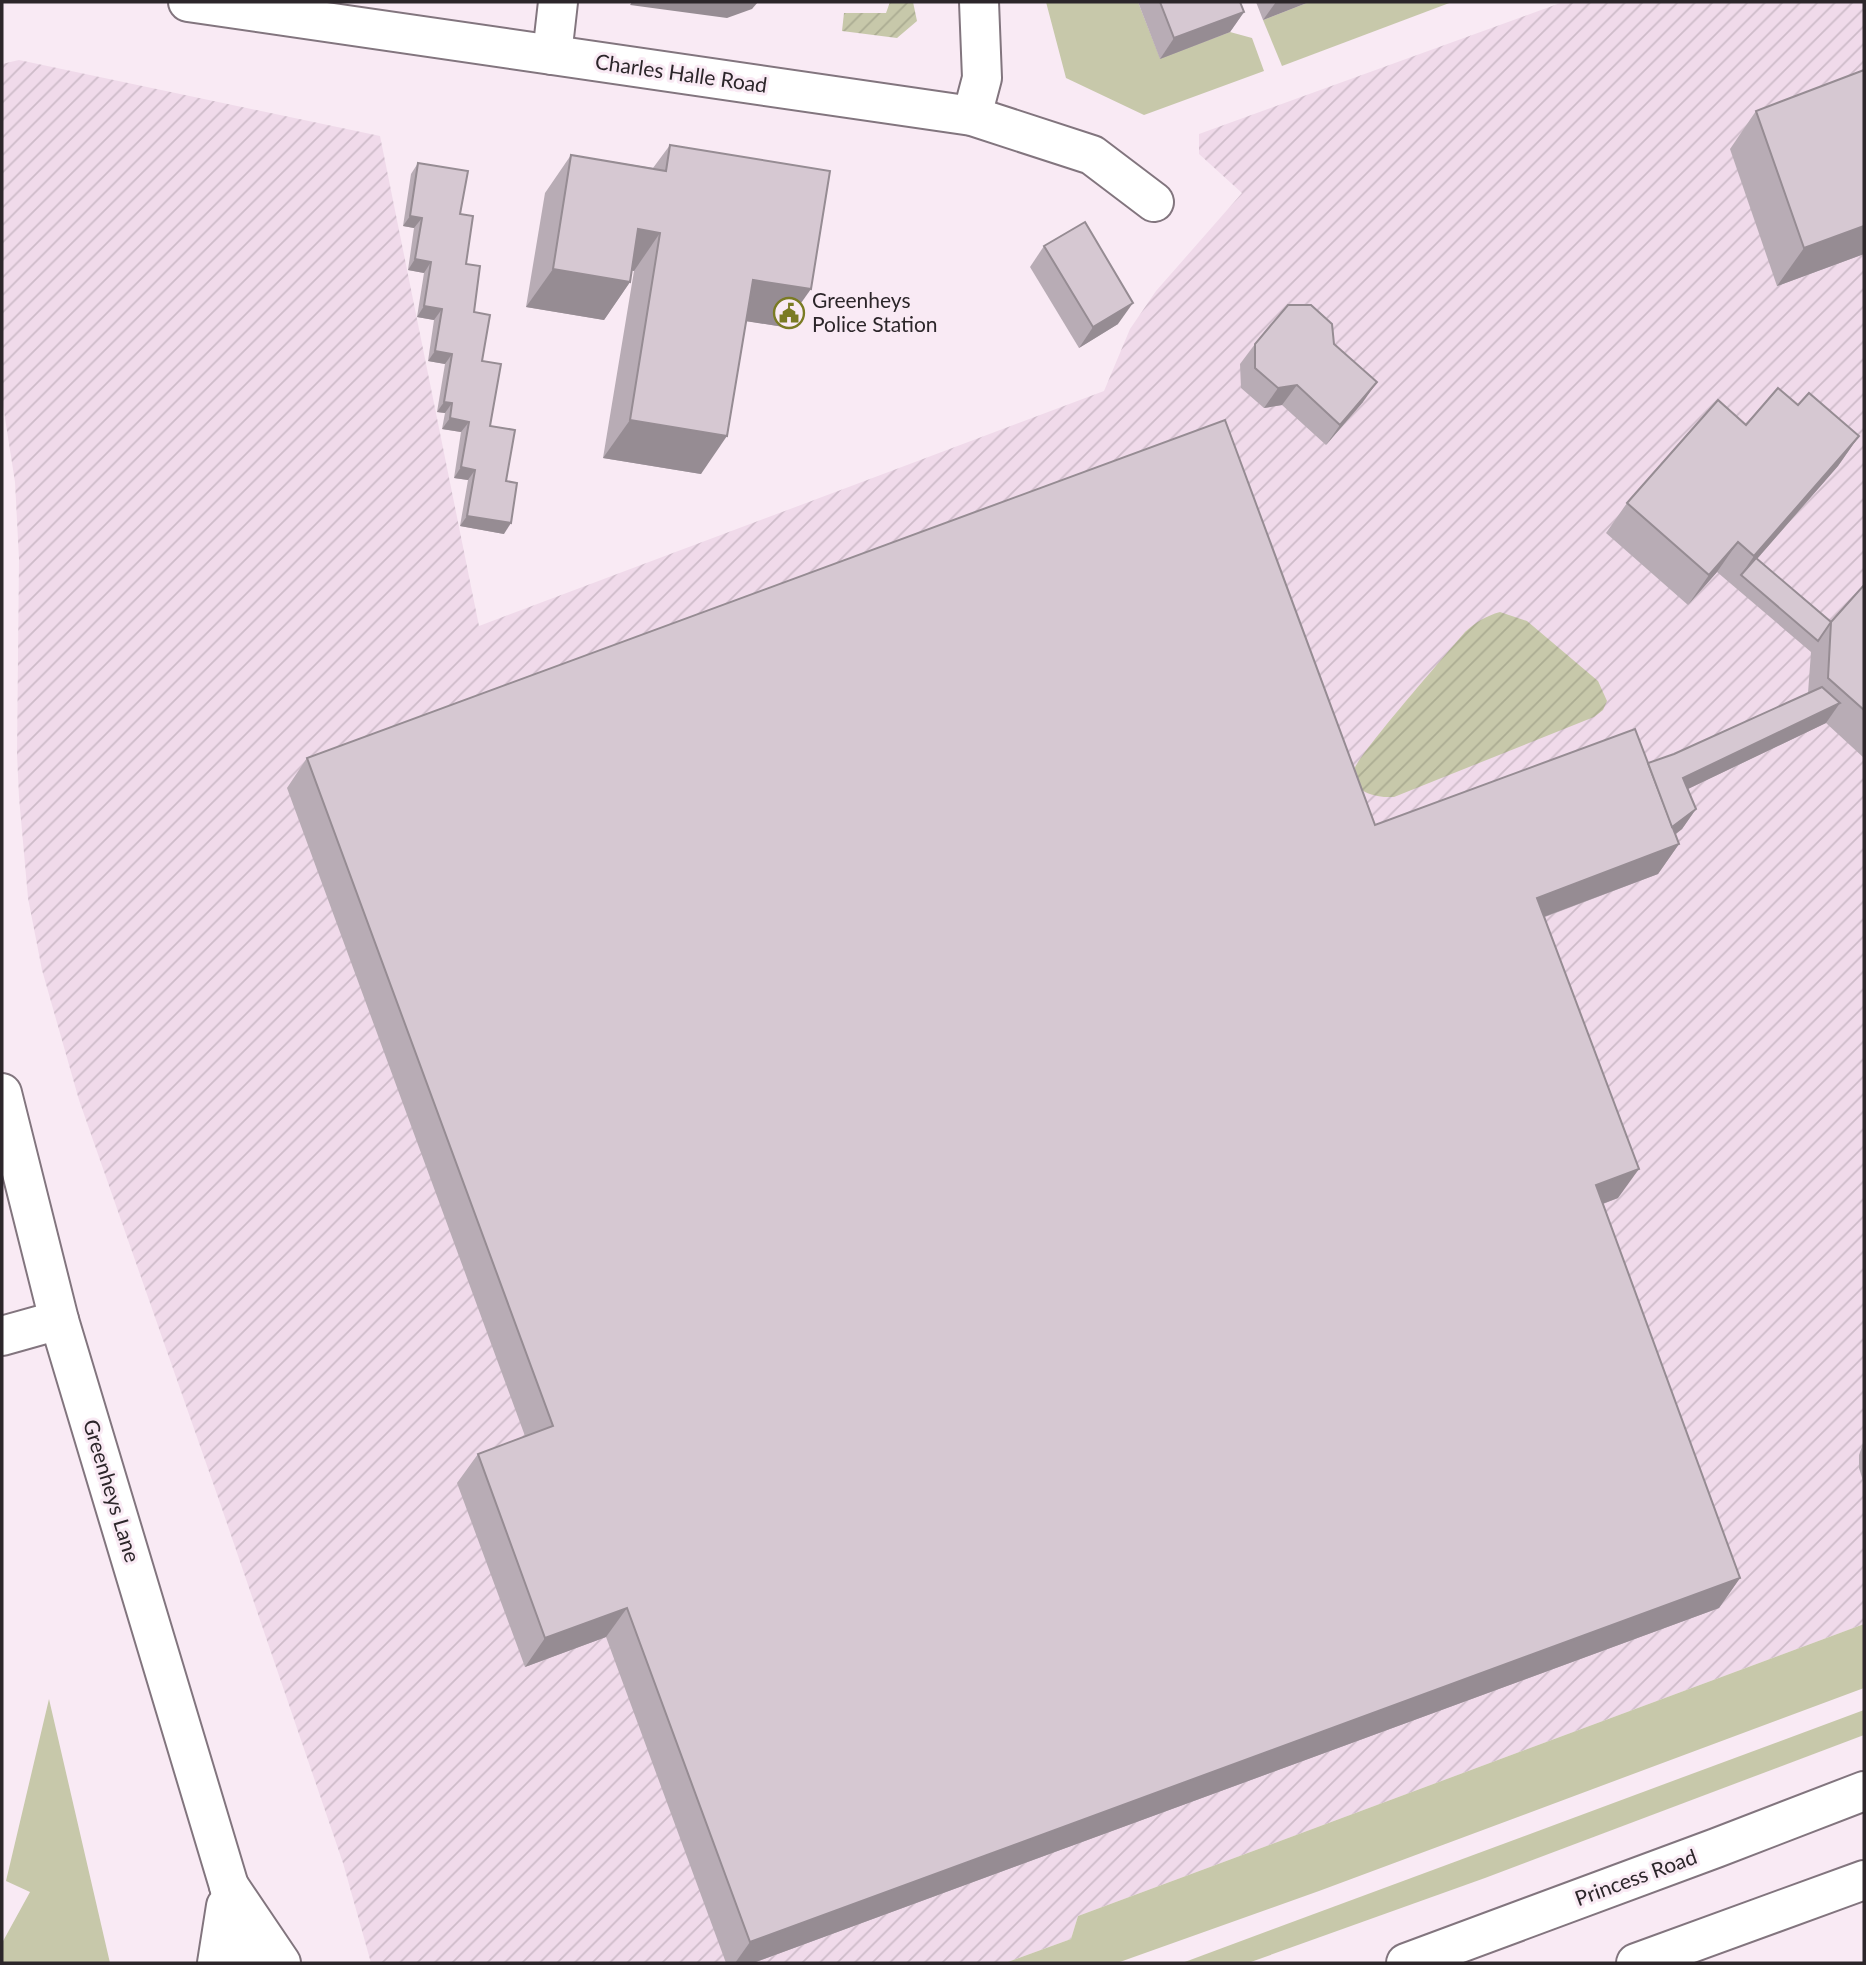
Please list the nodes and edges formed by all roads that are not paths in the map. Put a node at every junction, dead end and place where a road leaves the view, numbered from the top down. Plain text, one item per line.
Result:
1 (188, 2) edge
2 (558, 2) edge
3 (979, 2) edge
4 (552, 55) junction
5 (972, 117) junction
6 (1154, 202) dead end
7 (2, 1093) edge
8 (59, 1320) junction
9 (2, 1336) edge
10 (1864, 1791) edge
11 (1864, 1880) edge
12 (229, 1886) junction
13 (217, 1963) edge
14 (248, 1963) edge
15 (281, 1963) edge
16 (1406, 1963) edge
17 (1636, 1963) edge

1 - 4 main road, Charles Halle Road
2 - 4 main road
3 - 5 main road
4 - 5 main road, Charles Halle Road
5 - 6 main road, Charles Halle Road
7 - 8 main road, Greenheys Lane
8 - 9 main road
8 - 12 main road, Greenheys Lane
10 - 16 main road, Princess Road
11 - 17 main road
12 - 13 main road, Greenheys Lane
12 - 14 main road, Greenheys Lane
12 - 15 main road

